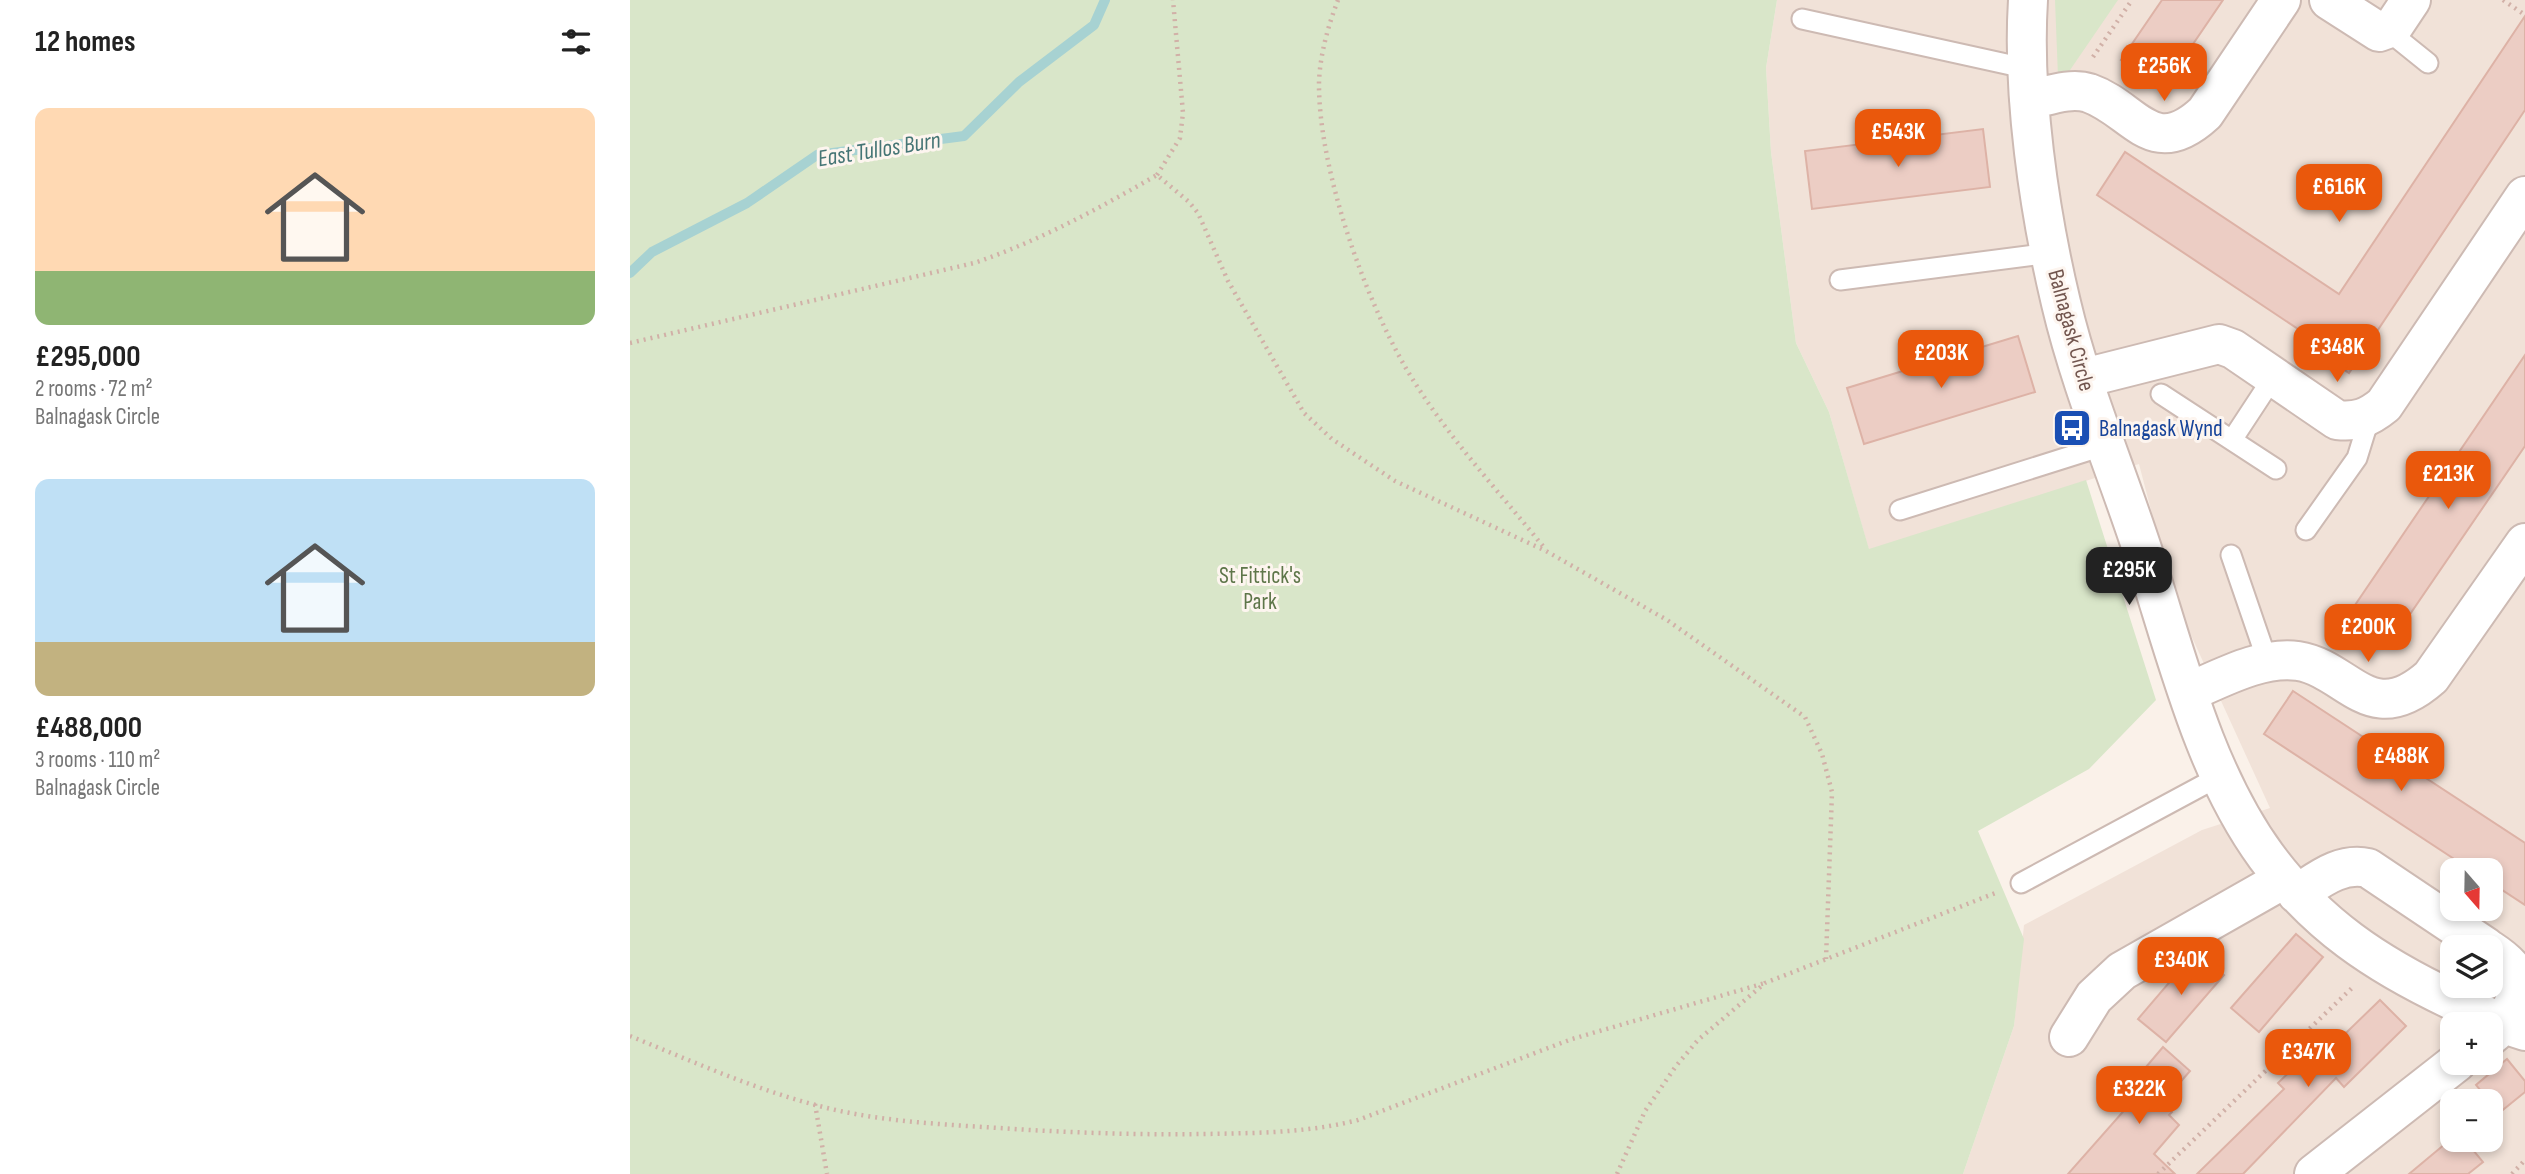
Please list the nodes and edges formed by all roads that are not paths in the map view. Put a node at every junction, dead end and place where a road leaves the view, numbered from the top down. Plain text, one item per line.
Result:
1 (2028, 0) edge
2 (2281, 0) edge
3 (2329, 0) edge
4 (2411, 0) edge
5 (1802, 19) dead end
6 (2387, 30) junction
7 (2428, 63) dead end
8 (2029, 84) junction
9 (2525, 196) edge
10 (2051, 253) junction
11 (1840, 281) dead end
12 (2274, 376) junction
13 (2084, 378) junction
14 (2161, 394) dead end
15 (2370, 416) junction
16 (2232, 440) junction
17 (2106, 444) junction
18 (2276, 469) dead end
19 (1900, 510) dead end
20 (2306, 530) dead end
21 (2525, 543) edge
22 (2231, 555) dead end
23 (2268, 663) junction
24 (2189, 692) junction
25 (2220, 776) junction
26 (2021, 883) road end
27 (2290, 886) junction
28 (2468, 935) edge
29 (2503, 960) edge
30 (2507, 1031) edge
31 (2069, 1037) dead end
32 (2440, 1075) edge
33 (2314, 1174) edge

1 - 8 street, Balnagask Circle
2 - 8 street
3 - 6 street
4 - 6 street
5 - 8 lane
6 - 7 lane
8 - 10 street, Balnagask Circle
9 - 15 street
10 - 11 lane
10 - 13 street, Balnagask Circle
12 - 13 street
12 - 15 street
12 - 16 lane
13 - 17 street, Balnagask Circle
14 - 16 lane
15 - 20 lane
16 - 18 lane
17 - 19 lane
17 - 24 street, Balnagask Circle
21 - 23 street
22 - 23 lane
23 - 24 street
24 - 25 street, Balnagask Circle
25 - 26 lane
25 - 27 street, Balnagask Circle
27 - 28 street, Balnagask Circle
27 - 30 street, Balnagask Circle
27 - 31 street
29 - 30 street, Balnagask Circle
32 - 33 street

